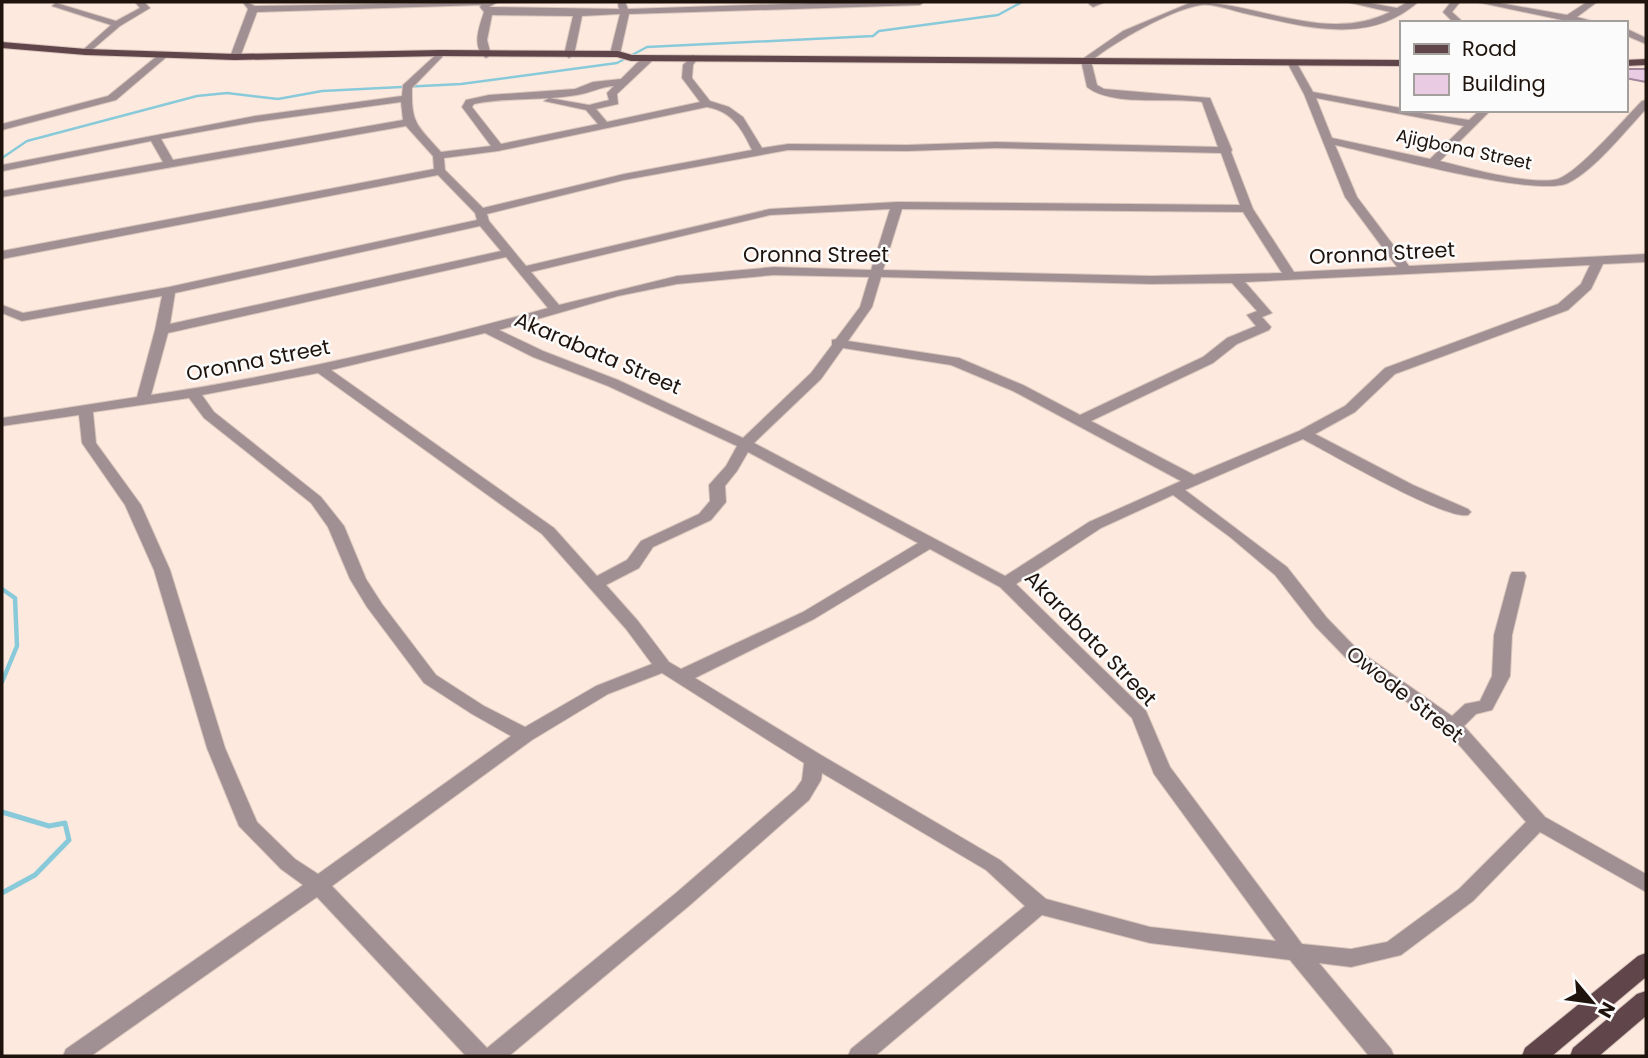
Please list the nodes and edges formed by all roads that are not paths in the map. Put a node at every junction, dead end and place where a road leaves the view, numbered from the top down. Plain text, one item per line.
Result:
1 (139, 2) edge
2 (621, 2) edge
3 (920, 2) edge
4 (1200, 2) edge
5 (1206, 2) edge
6 (1351, 2) edge
7 (1414, 2) edge
8 (1456, 2) edge
9 (1485, 2) edge
10 (1593, 2) edge
11 (874, 3) edge
12 (348, 4) edge
13 (783, 4) edge
14 (490, 5) edge
15 (57, 6) dead end
16 (250, 6) edge
17 (1398, 11) junction
18 (625, 12) junction
19 (578, 13) junction
20 (1458, 21) edge
21 (1564, 21) edge
22 (117, 24) junction
23 (1627, 32) edge
24 (1646, 41) edge
25 (2, 45) edge
26 (86, 52) junction
27 (441, 53) junction
28 (165, 54) junction
29 (616, 54) junction
30 (486, 55) junction
31 (569, 55) junction
32 (234, 57) junction
33 (645, 58) junction
34 (693, 58) junction
35 (1086, 60) junction
36 (1292, 62) junction
37 (1646, 62) edge
38 (1400, 63) edge
39 (1627, 63) edge
40 (624, 82) junction
41 (409, 88) junction
42 (1309, 94) junction
43 (529, 96) junction
44 (1646, 103) edge
45 (707, 104) junction
46 (589, 108) junction
47 (1400, 111) edge
48 (1407, 112) edge
49 (1484, 112) edge
50 (409, 122) junction
51 (1472, 124) junction
52 (605, 126) junction
53 (2, 127) edge
54 (154, 137) junction
55 (1328, 140) junction
56 (498, 148) junction
57 (1227, 150) junction
58 (758, 151) junction
59 (438, 156) junction
60 (1434, 161) junction
61 (170, 164) junction
62 (3, 168) edge
63 (440, 171) junction
64 (2, 194) edge
65 (897, 205) junction
66 (1247, 209) junction
67 (482, 217) junction
68 (509, 253) junction
69 (2, 255) edge
70 (1646, 258) edge
71 (1598, 261) junction
72 (523, 270) junction
73 (1407, 272) junction
74 (878, 273) junction
75 (1291, 276) junction
76 (1236, 279) junction
77 (169, 291) junction
78 (556, 310) junction
79 (3, 311) edge
80 (487, 329) junction
81 (162, 330) junction
82 (837, 343) junction
83 (320, 368) junction
84 (192, 393) junction
85 (143, 400) junction
86 (85, 408) junction
87 (1080, 421) junction
88 (2, 422) edge
89 (1304, 434) junction
90 (746, 444) junction
91 (1195, 482) junction
92 (1174, 489) junction
93 (1464, 512) dead end
94 (929, 543) junction
95 (1518, 576) dead end
96 (1006, 583) junction
97 (595, 584) junction
98 (663, 666) junction
99 (682, 676) junction
100 (1453, 726) junction
101 (525, 735) junction
102 (814, 760) junction
103 (1538, 822) junction
104 (1646, 884) edge
105 (318, 885) junction
106 (1038, 906) junction
107 (1294, 950) junction
108 (1646, 963) edge
109 (1646, 1001) edge
110 (74, 1056) edge
111 (480, 1056) edge
112 (493, 1056) edge
113 (859, 1056) edge
114 (1383, 1056) edge
115 (1534, 1056) edge
116 (1582, 1056) edge

1 - 22 street
2 - 18 street
3 - 11 street
4 - 35 street
5 - 17 street
6 - 17 street
7 - 17 street
8 - 20 street
9 - 21 street
10 - 21 street
11 - 13 street
12 - 14 street
12 - 16 street
13 - 18 street
14 - 19 street
14 - 30 street
15 - 22 street
16 - 32 street
18 - 19 street
18 - 29 street
19 - 31 street
22 - 26 street
23 - 24 street
25 - 26 main road
26 - 28 main road
27 - 30 main road
27 - 32 main road
27 - 41 street
28 - 32 main road
28 - 53 street
29 - 31 main road
29 - 33 main road
30 - 31 main road
33 - 34 main road
33 - 40 street
34 - 35 main road
34 - 45 street
35 - 36 main road
35 - 57 street
36 - 38 main road
36 - 42 street
37 - 39 main road
40 - 43 street
40 - 46 street
41 - 50 street
41 - 54 street
42 - 47 street
42 - 55 street
43 - 46 street
43 - 56 street
44 - 60 street, Ajigbona Street
45 - 52 street
45 - 58 street
46 - 52 street
48 - 51 street
49 - 51 street
50 - 59 street
50 - 61 street
51 - 60 street
52 - 56 street
54 - 61 street
54 - 62 street
55 - 60 street, Ajigbona Street
55 - 73 street
56 - 59 street
57 - 58 street
57 - 66 street
58 - 67 street
59 - 63 street
61 - 64 street
63 - 67 street
63 - 69 street
65 - 66 street
65 - 72 street
65 - 74 street
66 - 75 street
67 - 68 street
67 - 77 street
68 - 72 street
68 - 81 street
70 - 71 street, Oronna Street
71 - 73 street, Oronna Street
71 - 89 street
72 - 78 street
73 - 75 street, Oronna Street
74 - 76 street, Oronna Street
74 - 78 street, Oronna Street
74 - 82 street
75 - 76 street, Oronna Street
76 - 87 street
77 - 79 street
77 - 81 street
78 - 80 street, Oronna Street
80 - 83 street, Oronna Street
80 - 90 street, Akarabata Street
81 - 85 street
82 - 87 street
82 - 90 street
83 - 84 street, Oronna Street
83 - 97 street
84 - 85 street, Oronna Street
84 - 101 street
85 - 86 street, Oronna Street
86 - 88 street, Oronna Street
86 - 105 street
87 - 91 street
89 - 91 street
89 - 93 street
90 - 94 street, Akarabata Street
90 - 97 street
91 - 92 street
92 - 96 street
92 - 100 street, Owode Street
94 - 96 street, Akarabata Street
94 - 99 street
95 - 100 street
96 - 107 street, Akarabata Street
97 - 98 street
98 - 99 street
98 - 101 street
99 - 102 street
100 - 103 street, Owode Street
101 - 105 street
102 - 106 street
102 - 112 street
103 - 104 street, Owode Street
103 - 107 street
105 - 110 street
105 - 111 street
106 - 107 street
106 - 113 street
107 - 114 street, Akarabata Street
108 - 115 main road
109 - 116 main road

